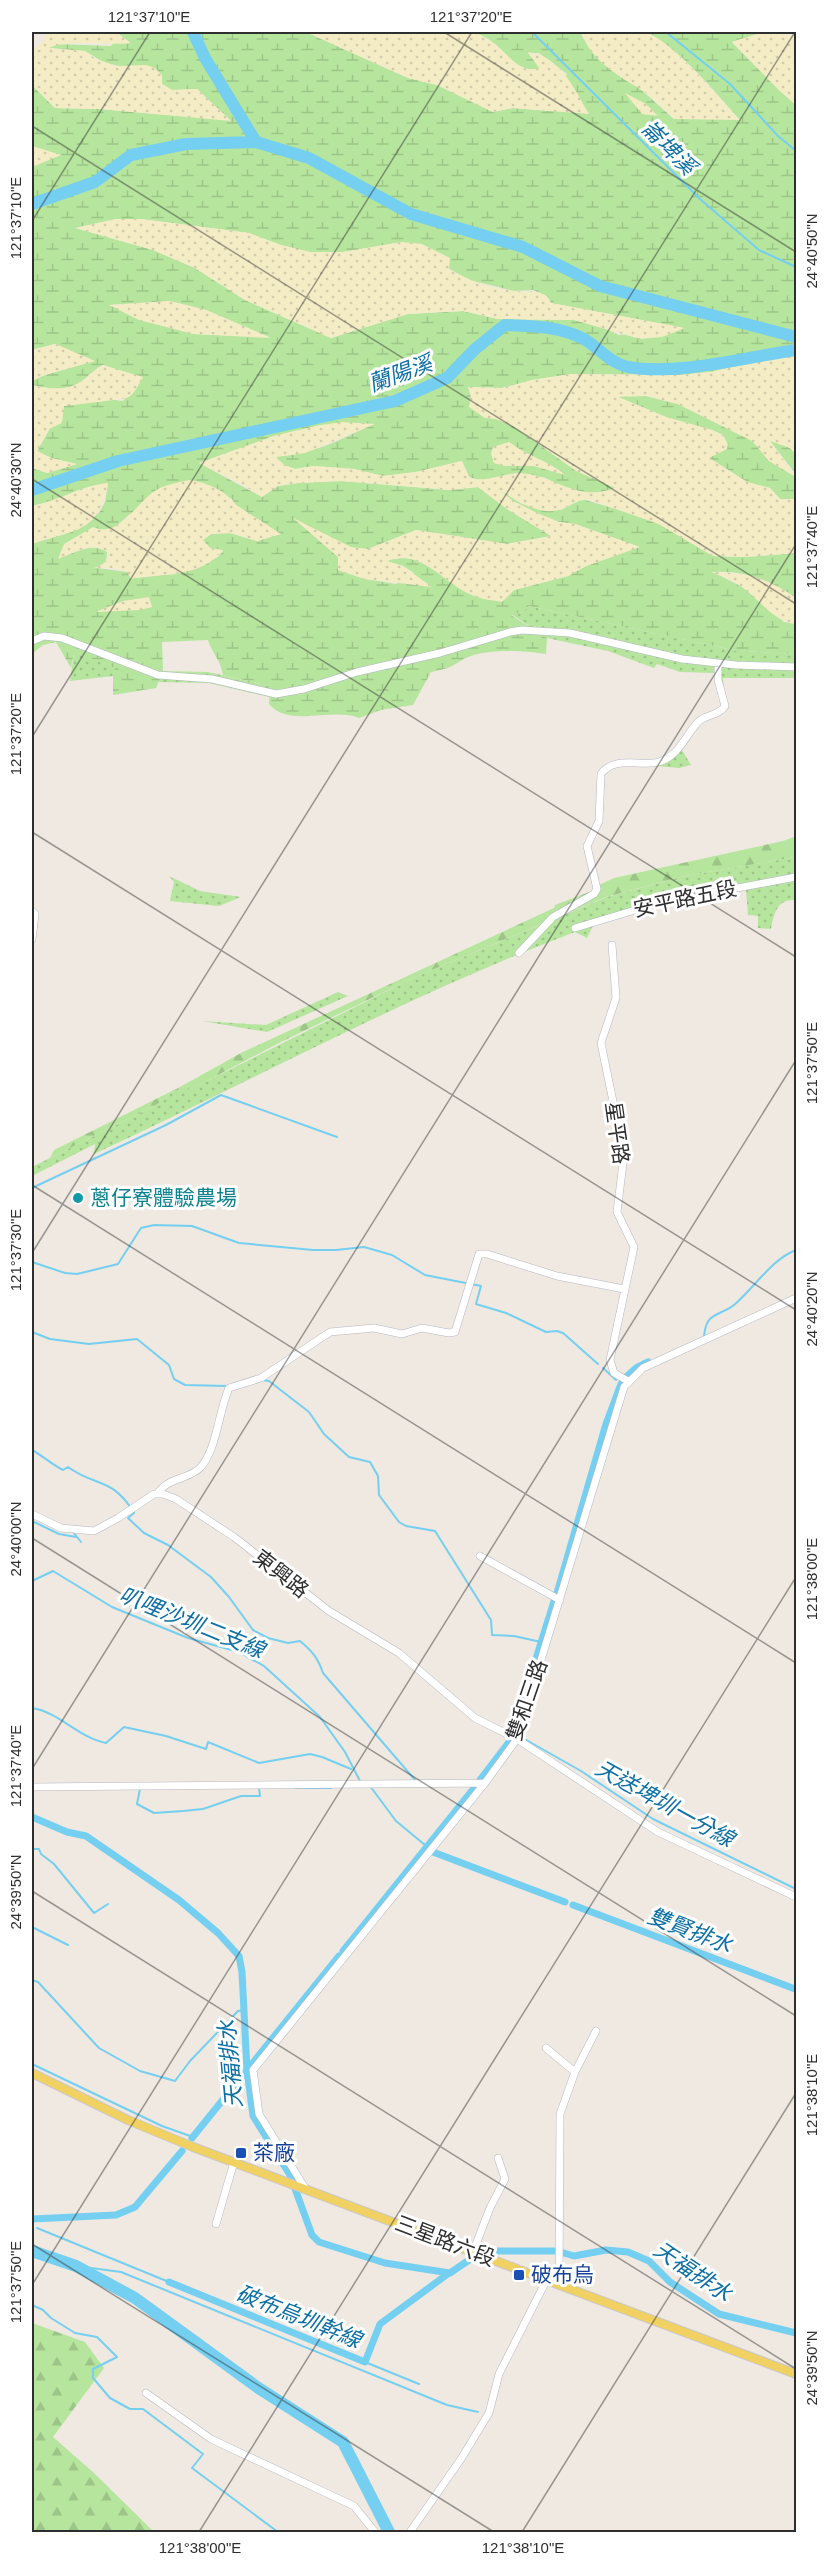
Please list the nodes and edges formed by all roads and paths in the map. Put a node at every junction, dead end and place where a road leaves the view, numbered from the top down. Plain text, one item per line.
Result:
1 (32, 641) edge
2 (718, 663) junction
3 (796, 667) edge
4 (796, 877) edge
5 (32, 911) edge
6 (575, 928) dead end
7 (32, 939) edge
8 (612, 945) dead end
9 (519, 953) dead end
10 (624, 1289) junction
11 (796, 1298) edge
12 (625, 1379) junction
13 (158, 1493) junction
14 (32, 1514) edge
15 (480, 1556) dead end
16 (556, 1598) junction
17 (513, 1737) junction
18 (479, 1783) junction
19 (32, 1787) edge
20 (796, 1897) edge
21 (596, 2031) dead end
22 (546, 2048) dead end
23 (574, 2072) junction
24 (32, 2073) edge
25 (498, 2158) dead end
26 (234, 2162) junction
27 (305, 2188) junction
28 (216, 2224) dead end
29 (477, 2253) junction
30 (547, 2279) junction
31 (559, 2284) junction
32 (796, 2374) edge
33 (146, 2393) dead end
34 (411, 2531) edge
35 (375, 2532) edge

1 - 2 street
2 - 3 street
2 - 9 street
4 - 6 street, 安平路五段
5 - 7 street
8 - 10 street, 星平路
10 - 12 street, 星平路
10 - 13 street
11 - 12 street
12 - 16 street, 雙和三路
13 - 14 street
13 - 17 street, 東興路
15 - 16 street
16 - 17 street, 雙和三路
17 - 18 street, 雙和三路
17 - 20 street, 東興路
18 - 19 street
18 - 27 street, 雙和三路
21 - 23 street
22 - 23 street
23 - 31 street
24 - 26 main road, 三星路六段
25 - 29 street
26 - 27 main road, 三星路六段
26 - 28 street
27 - 29 main road, 三星路六段
29 - 30 main road, 三星路六段
30 - 31 main road, 三星路六段
30 - 34 street
31 - 32 main road, 三星路六段
33 - 35 street

